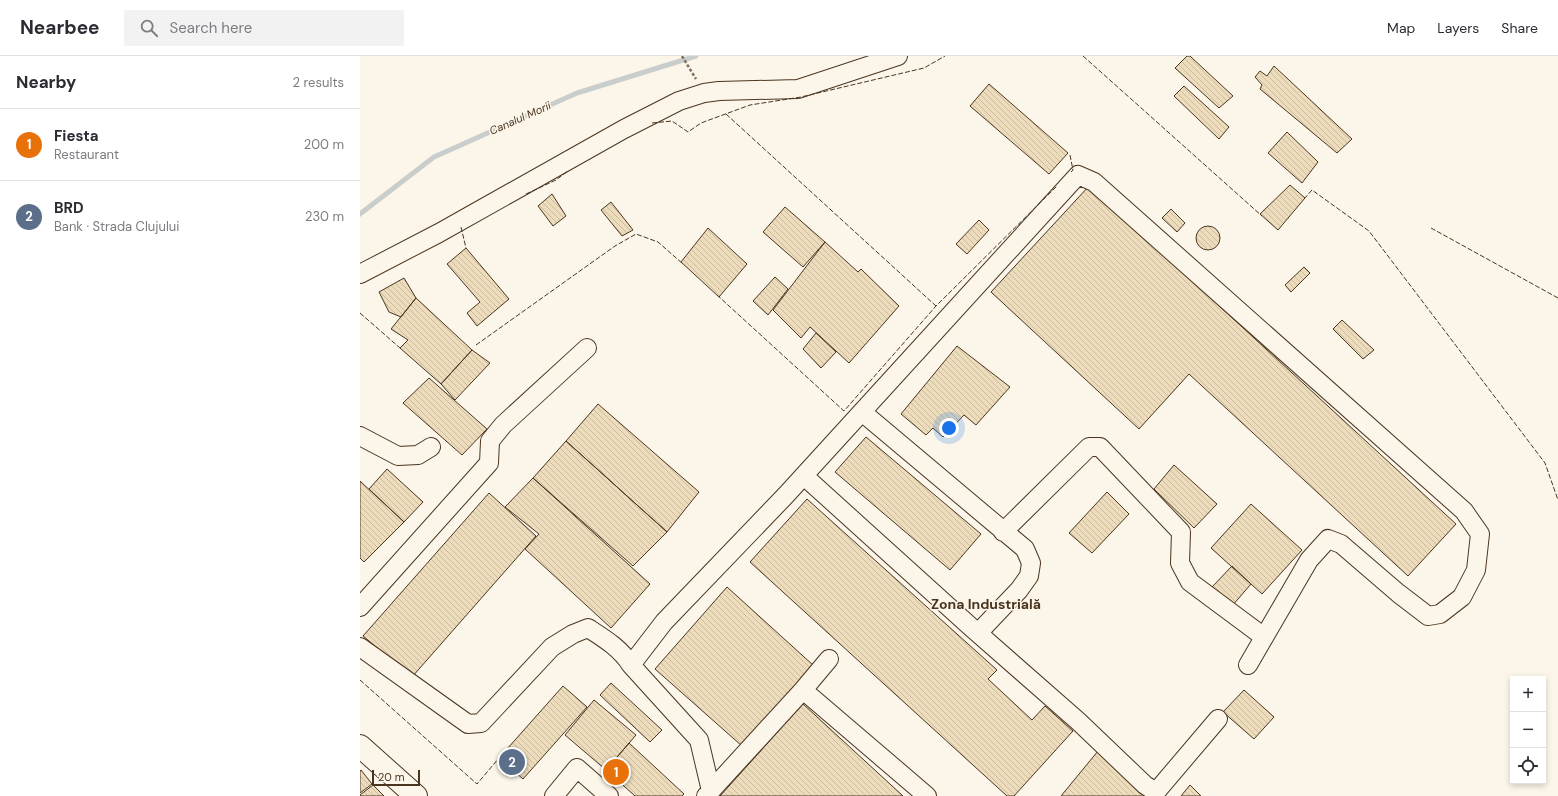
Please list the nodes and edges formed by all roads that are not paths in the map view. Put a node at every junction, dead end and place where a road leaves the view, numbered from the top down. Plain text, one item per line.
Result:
1 (898, 56) edge
2 (855, 63) edge
3 (360, 274) edge
4 (587, 348) dead end
5 (862, 412) junction
6 (360, 436) edge
7 (431, 447) dead end
8 (804, 476) junction
9 (1003, 532) junction
10 (360, 607) edge
11 (978, 633) junction
12 (1264, 637) junction
13 (360, 647) edge
14 (828, 660) dead end
15 (631, 665) junction
16 (1248, 665) dead end
17 (803, 690) junction
18 (1218, 719) dead end
19 (360, 746) edge
20 (709, 794) edge
21 (416, 796) edge
22 (554, 796) edge
23 (609, 796) edge
24 (927, 796) edge

1 - 2 street
2 - 3 street
4 - 10 street
5 - 8 street
5 - 9 street
5 - 12 street
6 - 7 street
8 - 11 street
8 - 15 street
9 - 11 street
9 - 12 street
11 - 18 street
12 - 16 street
13 - 15 street
14 - 17 street
15 - 20 street
17 - 20 street
17 - 24 street
19 - 21 main road
22 - 23 street

